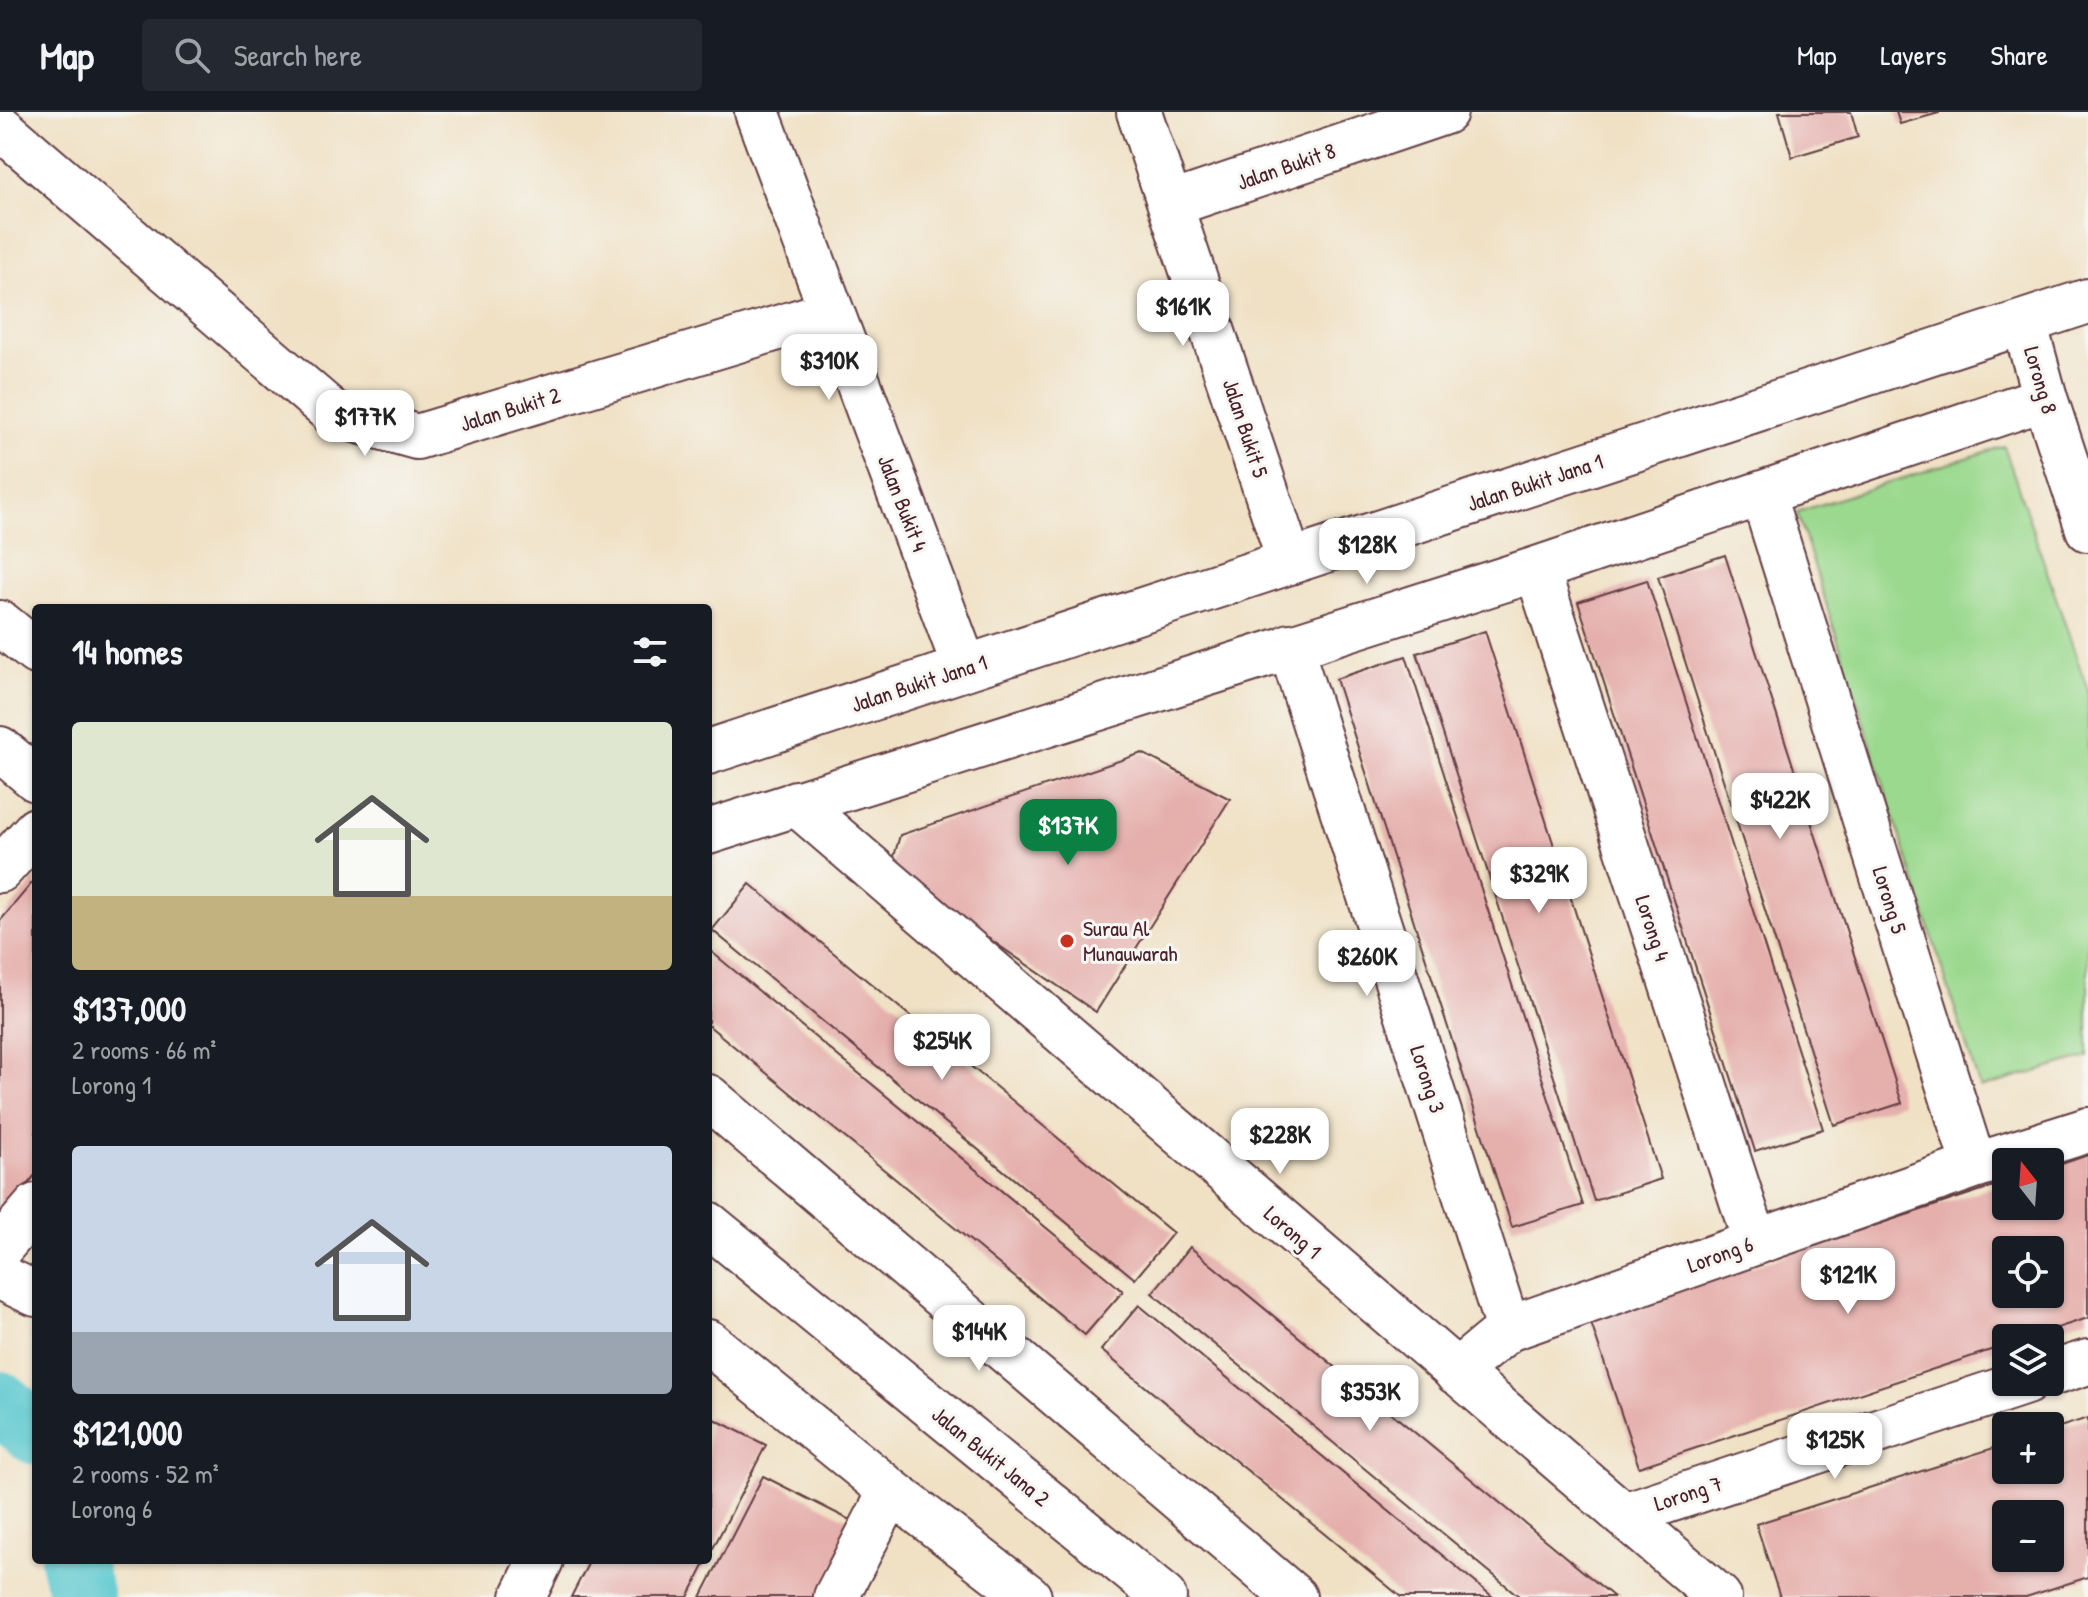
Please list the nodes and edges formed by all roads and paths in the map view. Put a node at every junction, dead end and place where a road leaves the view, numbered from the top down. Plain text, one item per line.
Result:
1 (757, 112) edge
2 (1139, 112) edge
3 (1445, 112) edge
4 (0, 127) edge
5 (1172, 204) junction
6 (2088, 301) edge
7 (831, 312) junction
8 (2024, 322) junction
9 (2045, 398) junction
10 (1763, 496) junction
11 (2088, 529) edge
12 (1290, 562) junction
13 (1537, 569) junction
14 (0, 623) edge
15 (1290, 646) junction
16 (32, 649) edge
17 (965, 668) junction
18 (0, 749) edge
19 (712, 751) edge
20 (32, 776) edge
21 (796, 803) junction
22 (712, 831) edge
23 (32, 834) edge
24 (0, 870) edge
25 (712, 1100) edge
26 (2088, 1130) edge
27 (1974, 1166) junction
28 (32, 1211) edge
29 (1755, 1241) junction
30 (715, 1245) edge
31 (0, 1248) edge
32 (0, 1277) edge
33 (32, 1292) edge
34 (1508, 1329) junction
35 (712, 1345) edge
36 (2088, 1362) edge
37 (2064, 1370) edge
38 (1456, 1372) junction
39 (1992, 1393) edge
40 (891, 1491) junction
41 (1624, 1515) junction
42 (539, 1564) edge
43 (523, 1597) edge
44 (836, 1597) edge
45 (1029, 1597) edge
46 (1164, 1597) edge
47 (1294, 1597) edge
48 (1719, 1597) edge

1 - 7 street, Jalan Bukit 4
2 - 5 street, Jalan Bukit 5
3 - 5 street, Jalan Bukit 8
4 - 7 street, Jalan Bukit 2
5 - 12 street, Jalan Bukit 5
6 - 8 street, Jalan Bukit Jana 1
7 - 17 street, Jalan Bukit 4
8 - 9 street, Lorong 8
8 - 12 street, Jalan Bukit Jana 1
9 - 10 street
9 - 11 street, Lorong 8
10 - 13 street
10 - 27 street, Lorong 5
12 - 17 street, Jalan Bukit Jana 1
13 - 15 street
13 - 29 street, Lorong 4
14 - 16 street
15 - 21 street
15 - 34 street, Lorong 3
17 - 19 street, Jalan Bukit Jana 1
18 - 20 street
21 - 22 street
21 - 38 street, Lorong 1
23 - 24 street
25 - 47 street
26 - 27 street, Lorong 6
27 - 29 street, Lorong 6
28 - 31 street
29 - 34 street, Lorong 6
30 - 46 street, Jalan Bukit Jana 2
32 - 33 street
34 - 38 street, Lorong 6
35 - 40 street
36 - 37 street
38 - 41 street, Lorong 1
39 - 41 street, Lorong 7
40 - 44 street
40 - 45 street
41 - 48 street, Lorong 1
42 - 43 street

